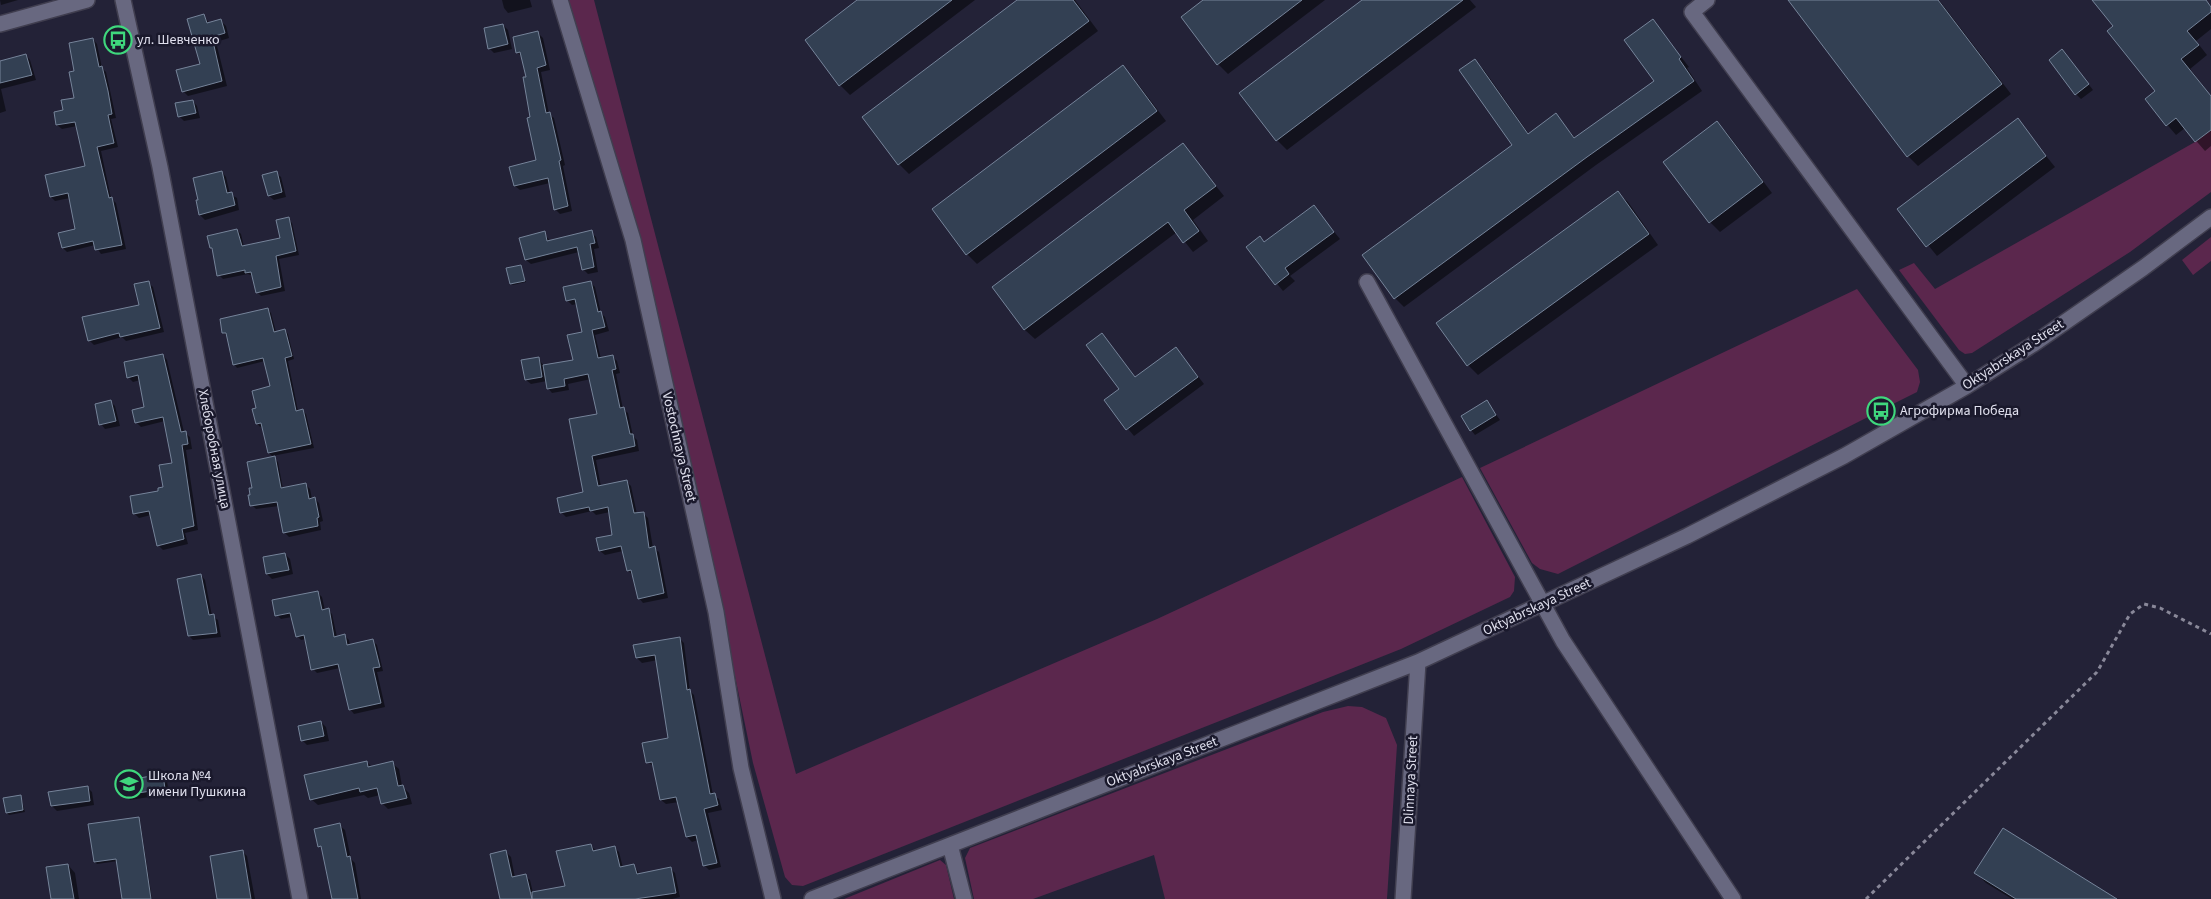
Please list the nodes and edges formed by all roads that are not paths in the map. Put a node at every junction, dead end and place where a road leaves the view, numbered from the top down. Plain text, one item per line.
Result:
1 (87, 0) edge
2 (123, 0) edge
3 (560, 0) edge
4 (1707, 0) edge
5 (0, 24) edge
6 (2211, 216) edge
7 (1367, 282) dead end
8 (1967, 386) junction
9 (1545, 604) junction
10 (1418, 662) junction
11 (950, 845) junction
12 (300, 899) edge
13 (773, 899) edge
14 (812, 899) edge
15 (964, 899) edge
16 (1404, 899) edge
17 (1733, 899) edge

1 - 5 street
2 - 12 street, Хлеборобная улица
3 - 13 street, Vostochnaya Street
4 - 8 street
6 - 8 street, Oktyabrskaya Street
7 - 9 street
8 - 9 street, Oktyabrskaya Street
9 - 10 street, Oktyabrskaya Street
9 - 17 street
10 - 11 street, Oktyabrskaya Street
10 - 16 street, Dlinnaya Street
11 - 14 street, Oktyabrskaya Street
11 - 15 street

